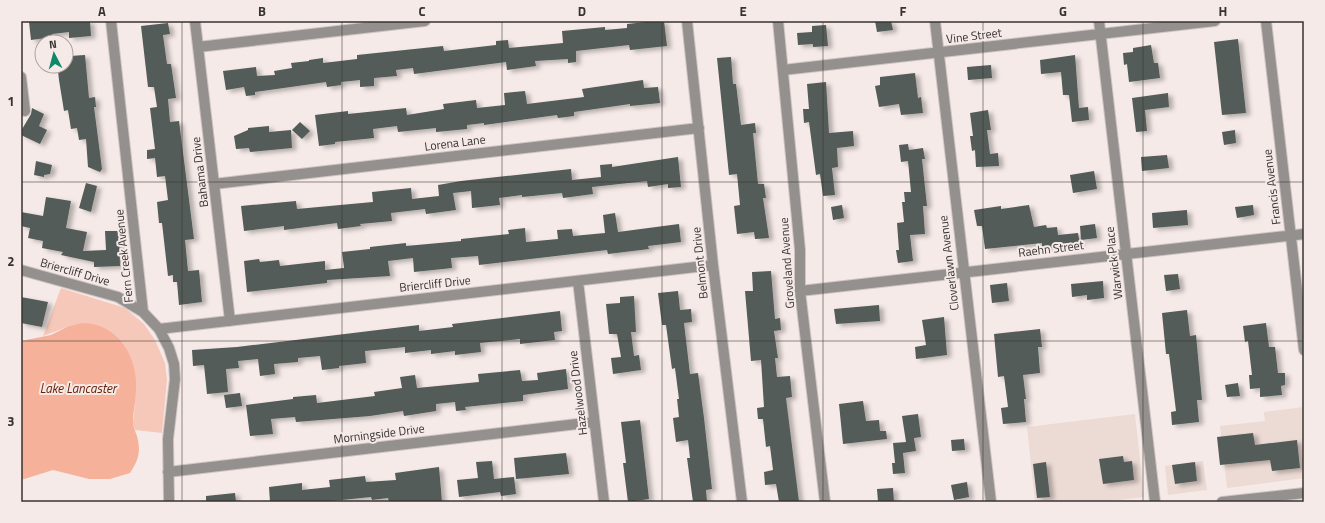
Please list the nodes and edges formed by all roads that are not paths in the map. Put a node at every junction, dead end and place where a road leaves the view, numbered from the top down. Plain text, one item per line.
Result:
1 (111, 21) edge
2 (195, 21) edge
3 (425, 21) edge
4 (687, 21) edge
5 (778, 21) edge
6 (935, 21) edge
7 (1099, 21) edge
8 (1215, 21) edge
9 (1266, 21) edge
10 (1100, 34) junction
11 (198, 47) junction
12 (938, 53) junction
13 (783, 70) junction
14 (21, 77) edge
15 (25, 111) dead end
16 (699, 128) junction
17 (214, 184) junction
18 (1304, 234) edge
19 (1291, 235) junction
20 (1126, 253) junction
21 (713, 265) junction
22 (21, 270) edge
23 (963, 273) junction
24 (578, 281) junction
25 (800, 291) junction
26 (143, 312) junction
27 (230, 321) junction
28 (159, 329) junction
29 (1304, 350) edge
30 (594, 422) junction
31 (168, 472) junction
32 (1304, 493) edge
33 (169, 502) edge
34 (604, 502) edge
35 (742, 502) edge
36 (825, 502) edge
37 (991, 502) edge
38 (1155, 502) edge
39 (1222, 502) edge

1 - 26 street, Fern Creek Avenue
2 - 11 street, Bahama Drive
3 - 11 street
4 - 16 street, Belmont Drive
5 - 13 street, Groveland Avenue
6 - 12 street, Cloverlawn Avenue
7 - 10 street, Warwick Place
8 - 10 street, Vine Street
9 - 19 street, Francis Avenue
10 - 12 street, Vine Street
10 - 20 street, Warwick Place
11 - 17 street, Bahama Drive
12 - 13 street, Vine Street
12 - 23 street, Cloverlawn Avenue
13 - 25 street, Groveland Avenue
14 - 15 street
16 - 17 street, Lorena Lane
16 - 21 street, Belmont Drive
17 - 27 street, Bahama Drive
18 - 19 street, Raehn Street
19 - 20 street, Raehn Street
19 - 29 street, Francis Avenue
20 - 23 street, Raehn Street
20 - 38 street, Warwick Place
21 - 24 street, Briercliff Drive
21 - 35 street, Belmont Drive
22 - 26 street, Briercliff Drive
23 - 25 street, Raehn Street
23 - 37 street, Cloverlawn Avenue
24 - 27 street, Briercliff Drive
24 - 30 street, Hazelwood Drive
25 - 36 street, Groveland Avenue
26 - 28 street, Fern Creek Avenue
27 - 28 street, Briercliff Drive
28 - 31 street, Fern Creek Avenue
30 - 31 street, Morningside Drive
30 - 34 street, Hazelwood Drive
31 - 33 street, Fern Creek Avenue
32 - 39 street

